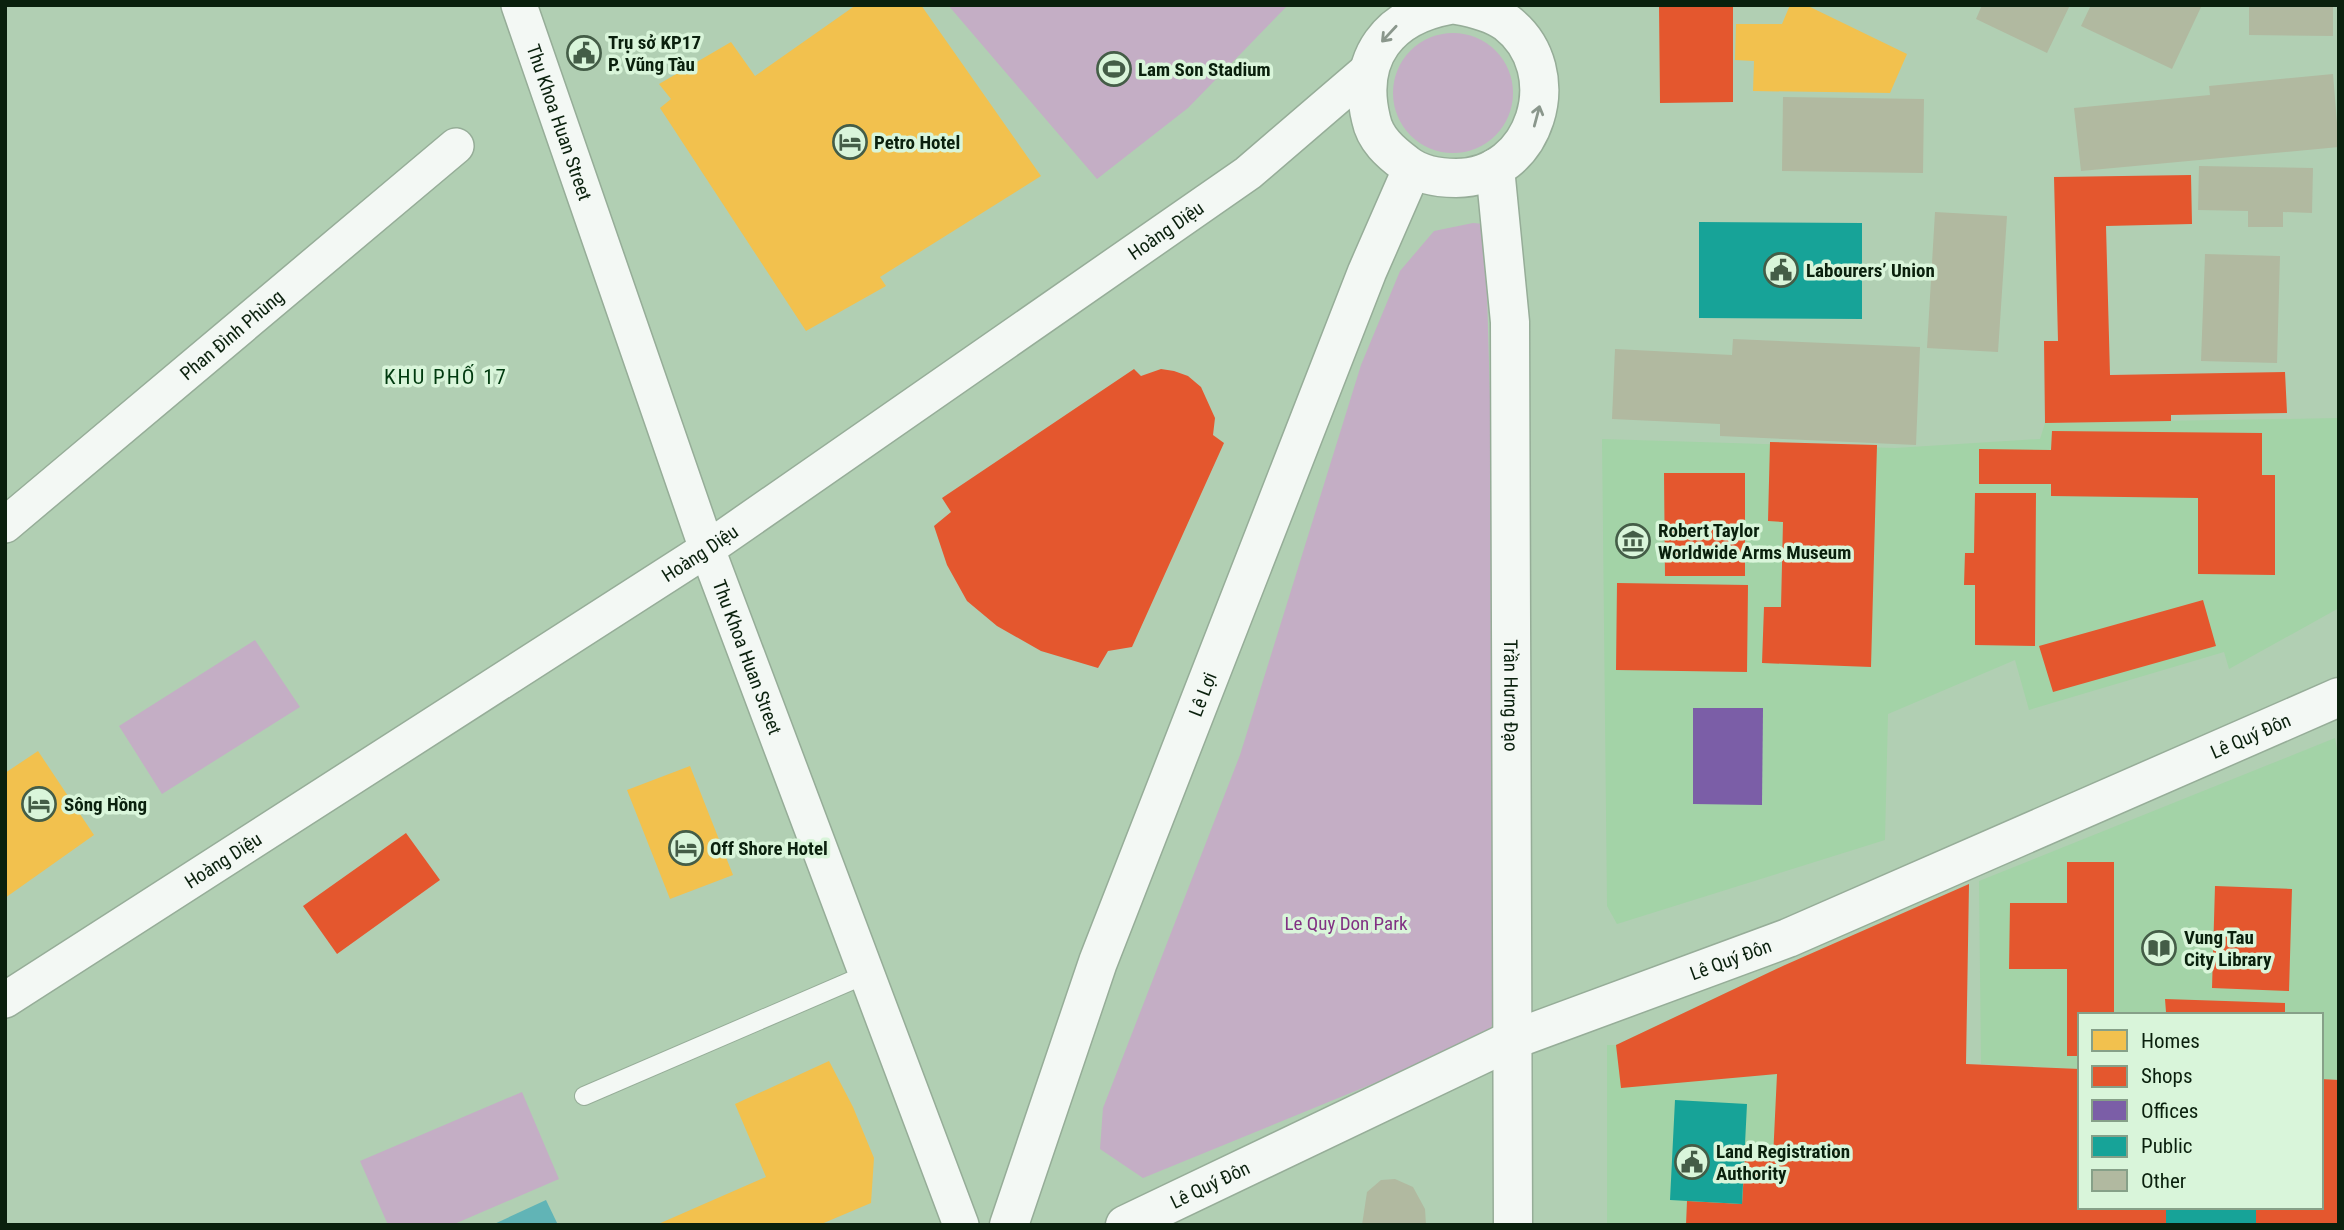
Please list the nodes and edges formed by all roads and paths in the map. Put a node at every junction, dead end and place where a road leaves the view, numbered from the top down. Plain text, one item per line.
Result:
1 (519, 5) edge
2 (1468, 6) edge
3 (1368, 70) junction
4 (456, 146) dead end
5 (1496, 167) junction
6 (1412, 169) junction
7 (5, 525) edge
8 (707, 549) junction
9 (2339, 696) edge
10 (867, 974) junction
11 (5, 1000) edge
12 (1512, 1040) junction
13 (584, 1096) dead end
14 (961, 1225) edge
15 (1009, 1225) edge
16 (1125, 1225) edge
17 (1513, 1225) edge

1 - 8 street, Thu Khoa Huan Street
2 -> 3 main road
5 -> 2 main road
3 - 6 main road
3 - 8 street, Hoàng Diệu
4 - 7 street, Phan Đình Phùng
5 - 6 main road
5 - 12 main road, Trần Hưng Đạo
6 - 15 main road, Lê Lợi
8 - 10 street, Thu Khoa Huan Street
8 - 11 street, Hoàng Diệu
9 - 12 main road, Lê Quý Đôn
10 - 13 lane
10 - 14 street, Thu Khoa Huan Street
12 - 16 main road, Lê Quý Đôn
12 - 17 main road, Trần Hưng Đạo

